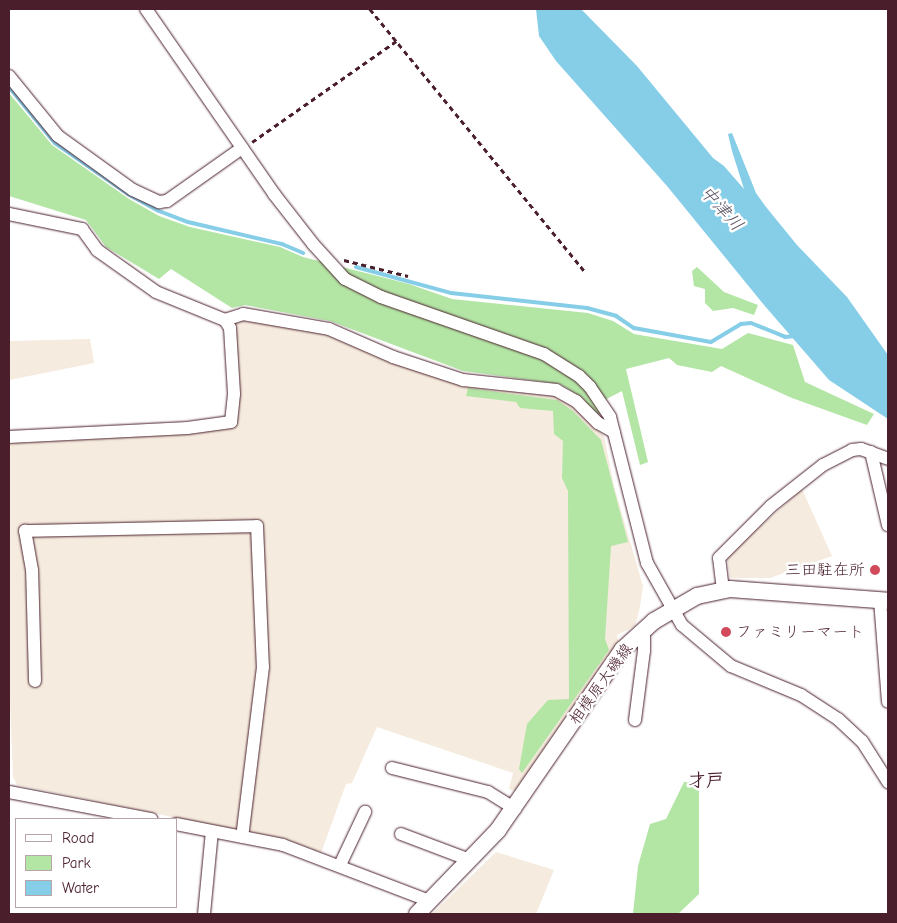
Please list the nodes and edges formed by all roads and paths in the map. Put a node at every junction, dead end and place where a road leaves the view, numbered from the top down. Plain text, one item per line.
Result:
1 (146, 9) edge
2 (370, 9) edge
3 (396, 41) junction
4 (9, 76) edge
5 (242, 148) junction
6 (9, 214) edge
7 (329, 262) junction
8 (585, 272) dead end
9 (408, 276) dead end
10 (225, 320) junction
11 (614, 432) junction
12 (9, 437) edge
13 (871, 452) junction
14 (888, 459) edge
15 (888, 526) edge
16 (723, 590) junction
17 (884, 600) edge
18 (672, 610) junction
19 (644, 630) junction
20 (35, 682) dead end
21 (888, 702) edge
22 (635, 720) dead end
23 (884, 760) edge
24 (392, 768) dead end
25 (888, 782) edge
26 (9, 792) edge
27 (515, 809) junction
28 (365, 812) dead end
29 (147, 818) edge
30 (178, 824) edge
31 (212, 831) junction
32 (409, 833) dead end
33 (242, 837) junction
34 (470, 860) junction
35 (340, 865) junction
36 (430, 900) junction
37 (204, 914) edge
38 (417, 914) edge

1 - 5 street
2 - 3 path
3 - 5 path
3 - 8 path
4 - 5 street
5 - 7 street
6 - 10 street
7 - 9 path
7 - 11 street
10 - 11 street
10 - 12 street
11 - 18 street
13 - 14 street
13 - 15 street
13 - 16 street
16 - 17 main road, 相模原大磯線
16 - 18 main road, 相模原大磯線
17 - 21 street
18 - 19 main road, 相模原大磯線
18 - 23 street
19 - 22 street
19 - 27 main road, 相模原大磯線
20 - 33 street
23 - 25 street
24 - 27 street
26 - 29 street
27 - 34 main road, 相模原大磯線
28 - 35 street
30 - 31 street
31 - 33 street
31 - 37 street
32 - 34 street
33 - 35 street
34 - 36 main road, 相模原大磯線
35 - 36 street
36 - 38 main road, 相模原大磯線

